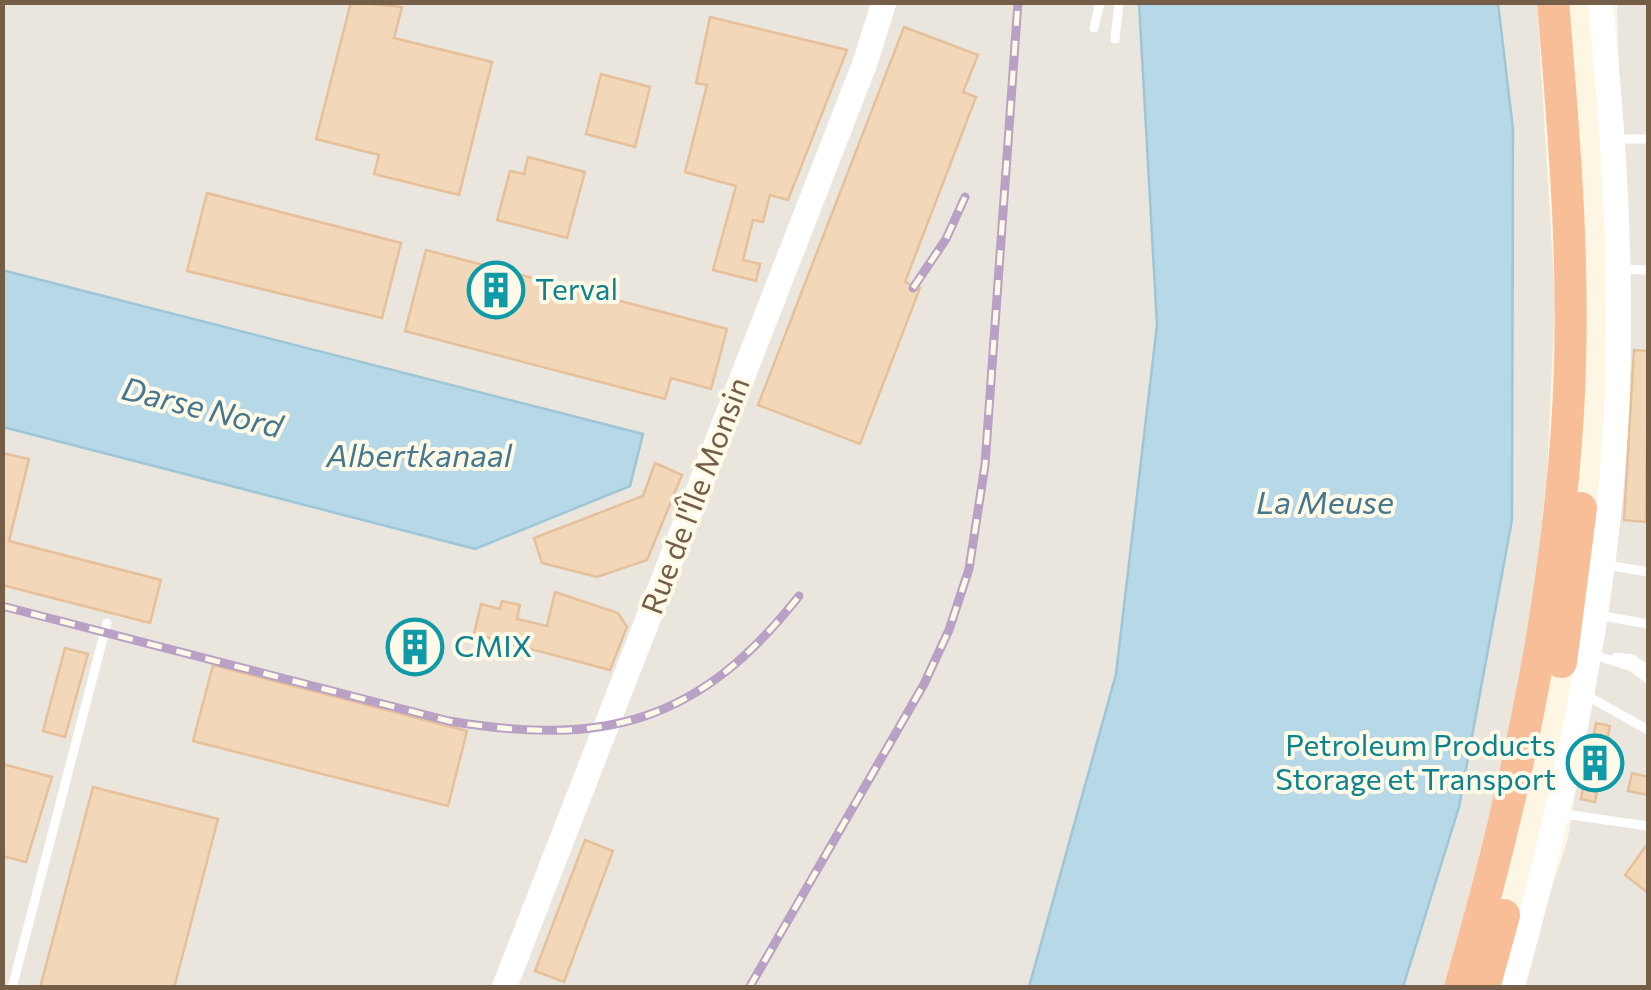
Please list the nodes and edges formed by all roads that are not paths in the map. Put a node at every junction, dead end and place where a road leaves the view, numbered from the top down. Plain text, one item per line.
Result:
1 (884, 2) edge
2 (1100, 2) edge
3 (1119, 2) edge
4 (1553, 2) edge
5 (1576, 2) edge
6 (1600, 2) edge
7 (1094, 28) dead end
8 (1115, 39) dead end
9 (1611, 139) junction
10 (1648, 139) edge
11 (1619, 269) junction
12 (1648, 270) edge
13 (1601, 564) junction
14 (1648, 572) edge
15 (1595, 615) junction
16 (106, 622) dead end
17 (1648, 624) edge
18 (1588, 653) junction
19 (1648, 670) edge
20 (1648, 679) edge
21 (1581, 693) junction
22 (1648, 730) edge
23 (1557, 813) junction
24 (1648, 826) edge
25 (12, 988) edge
26 (504, 988) edge
27 (1460, 988) edge
28 (1484, 988) edge
29 (1512, 988) edge

1 - 26 street, Rue de l'Île Monsin
2 - 7 lane
3 - 8 lane
4 - 27 highway
5 - 28 highway
6 - 9 street
9 - 10 lane
9 - 11 street
11 - 12 lane
11 - 13 street
13 - 14 lane
13 - 15 street
15 - 17 lane
15 - 18 street
16 - 25 lane
18 - 19 lane
18 - 20 lane
18 - 21 street
21 - 22 lane
21 - 23 street
23 - 24 lane
23 - 29 street

